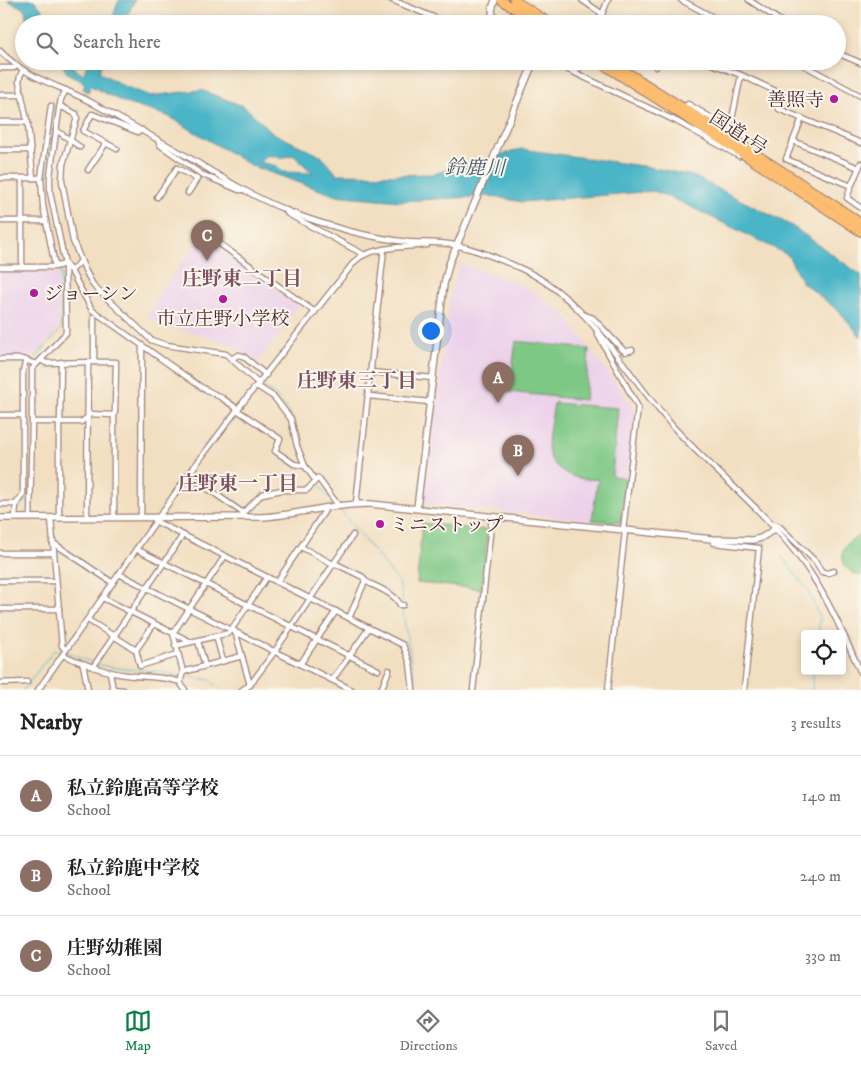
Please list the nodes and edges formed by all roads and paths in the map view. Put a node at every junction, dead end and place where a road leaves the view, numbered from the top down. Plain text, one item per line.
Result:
1 (392, 0) edge
2 (495, 0) edge
3 (501, 0) edge
4 (514, 0) edge
5 (582, 0) edge
6 (608, 0) edge
7 (681, 0) edge
8 (749, 0) edge
9 (428, 15) edge
10 (493, 15) edge
11 (524, 15) edge
12 (538, 15) edge
13 (601, 15) joint
14 (709, 15) edge
15 (772, 15) edge
16 (0, 51) edge
17 (846, 57) edge
18 (861, 64) edge
19 (15, 65) edge
20 (15, 67) edge
21 (0, 68) edge
22 (23, 70) joint
23 (529, 70) edge
24 (569, 70) edge
25 (611, 70) edge
26 (624, 70) edge
27 (727, 70) edge
28 (813, 70) edge
29 (740, 75) junction
30 (66, 90) junction
31 (0, 95) edge
32 (21, 95) junction
33 (861, 96) edge
34 (51, 106) dead end
35 (60, 106) junction
36 (682, 108) junction
37 (802, 118) junction
38 (0, 122) edge
39 (28, 122) junction
40 (56, 130) junction
41 (142, 130) junction
42 (158, 140) junction
43 (793, 141) junction
44 (72, 142) junction
45 (106, 143) junction
46 (861, 143) edge
47 (80, 148) dead end
48 (117, 149) dead end
49 (0, 150) edge
50 (31, 150) junction
51 (861, 163) edge
52 (859, 168) junction
53 (88, 170) dead end
54 (201, 174) junction
55 (778, 176) junction
56 (0, 178) edge
57 (22, 178) junction
58 (33, 178) junction
59 (42, 178) junction
60 (197, 179) junction
61 (851, 186) junction
62 (243, 190) junction
63 (188, 193) dead end
64 (157, 197) dead end
65 (861, 208) edge
66 (286, 210) junction
67 (0, 221) edge
68 (22, 221) junction
69 (46, 221) junction
70 (861, 223) edge
71 (203, 232) dead end
72 (861, 232) edge
73 (444, 243) junction
74 (457, 246) junction
75 (384, 249) junction
76 (363, 254) junction
77 (81, 261) junction
78 (64, 264) junction
79 (55, 266) junction
80 (0, 267) edge
81 (22, 267) junction
82 (71, 271) junction
83 (315, 312) junction
84 (584, 314) junction
85 (94, 317) dead end
86 (596, 327) junction
87 (140, 330) junction
88 (133, 340) junction
89 (142, 346) junction
90 (632, 350) dead end
91 (233, 357) junction
92 (0, 359) edge
93 (26, 360) junction
94 (40, 360) junction
95 (61, 362) junction
96 (91, 362) junction
97 (36, 364) junction
98 (371, 372) junction
99 (266, 374) junction
100 (433, 378) junction
101 (259, 384) junction
102 (369, 396) junction
103 (430, 402) junction
104 (238, 409) junction
105 (0, 415) edge
106 (23, 415) junction
107 (88, 415) junction
108 (114, 415) junction
109 (32, 422) junction
110 (60, 422) junction
111 (27, 434) junction
112 (305, 466) junction
113 (188, 475) junction
114 (317, 479) junction
115 (0, 504) edge
116 (16, 504) junction
117 (356, 504) junction
118 (338, 505) junction
119 (324, 508) junction
120 (417, 508) junction
121 (243, 515) junction
122 (492, 516) junction
123 (59, 517) junction
124 (141, 517) junction
125 (0, 518) edge
126 (15, 518) junction
127 (30, 518) junction
128 (51, 518) junction
129 (87, 518) junction
130 (114, 518) junction
131 (157, 519) junction
132 (769, 522) junction
133 (775, 528) junction
134 (624, 530) junction
135 (353, 535) dead end
136 (183, 536) junction
137 (712, 539) junction
138 (52, 542) junction
139 (301, 547) junction
140 (136, 550) junction
141 (0, 553) edge
142 (54, 553) junction
143 (225, 556) junction
144 (164, 564) junction
145 (334, 564) junction
146 (834, 571) dead end
147 (119, 574) junction
148 (267, 577) junction
149 (0, 581) edge
150 (56, 581) junction
151 (365, 581) junction
152 (277, 582) junction
153 (112, 583) junction
154 (206, 584) junction
155 (147, 588) junction
156 (103, 598) junction
157 (310, 599) junction
158 (248, 605) junction
159 (401, 605) dead end
160 (0, 609) edge
161 (59, 609) junction
162 (189, 609) junction
163 (336, 611) junction
164 (130, 612) junction
165 (348, 618) junction
166 (88, 620) junction
167 (154, 624) junction
168 (292, 627) junction
169 (369, 628) junction
170 (234, 630) junction
171 (173, 633) junction
172 (114, 636) junction
173 (216, 636) junction
174 (317, 639) junction
175 (198, 641) junction
176 (191, 642) junction
177 (175, 646) junction
178 (136, 650) junction
179 (275, 651) junction
180 (65, 653) junction
181 (178, 654) junction
182 (242, 656) junction
183 (349, 656) junction
184 (223, 661) junction
185 (301, 663) junction
186 (83, 664) junction
187 (205, 666) junction
188 (93, 667) junction
189 (378, 670) dead end
190 (389, 670) dead end
191 (110, 672) junction
192 (861, 673) edge
193 (182, 677) junction
194 (333, 679) junction
195 (27, 682) dead end
196 (0, 683) edge
197 (250, 685) junction
198 (112, 689) edge
199 (348, 689) edge
200 (38, 690) edge
201 (88, 690) edge
202 (123, 690) edge
203 (185, 690) edge
204 (242, 690) edge
205 (381, 690) edge
206 (413, 690) edge
207 (473, 690) edge
208 (608, 690) edge
209 (744, 690) edge

1 - 9 street
2 - 10 street
3 - 11 highway
4 - 12 highway
5 - 13 street
6 - 13 street
7 - 14 street
8 - 15 street
16 - 19 street
17 - 18 street
20 - 21 street
22 - 30 street
22 - 32 street
23 - 74 street
24 - 55 street
25 - 55 highway, 国道1号
26 - 36 highway, 国道1号
27 - 29 street
28 - 33 street
29 - 36 street
29 - 37 street
30 - 35 street
30 - 41 street
31 - 32 street
32 - 39 street
34 - 59 street
35 - 40 street
35 - 44 street
36 - 70 highway, 国道1号
37 - 43 street
37 - 46 street
38 - 39 street
39 - 50 street
40 - 44 street
40 - 78 street
41 - 42 street
41 - 45 street
42 - 54 street
42 - 62 street
43 - 52 street
43 - 61 street
44 - 47 street
44 - 77 street
45 - 48 street
45 - 53 street
49 - 50 street
50 - 58 street
51 - 52 street
52 - 61 street
54 - 60 street
54 - 62 street
55 - 72 highway, 国道1号
56 - 57 street
57 - 58 street
57 - 68 street
58 - 59 street
59 - 69 street
60 - 63 street
60 - 64 street
61 - 65 street
62 - 66 street
66 - 73 street
66 - 76 street
67 - 68 street
68 - 69 street
68 - 81 street
69 - 79 street
71 - 83 street
73 - 74 street
73 - 75 street
74 - 84 street
74 - 100 street
75 - 76 street
75 - 98 street
76 - 83 street
77 - 82 street
77 - 87 street
78 - 79 street
78 - 82 street
78 - 94 street
79 - 81 street
80 - 81 street
82 - 88 street
83 - 99 street
84 - 86 street
84 - 90 street
85 - 96 street
86 - 132 street
86 - 134 street
87 - 88 street
87 - 91 street
88 - 89 street
89 - 104 street
89 - 124 street
91 - 99 street
91 - 101 street
92 - 93 street
93 - 97 street
93 - 106 street
94 - 95 street
94 - 97 street
95 - 96 street
95 - 110 street
96 - 107 street
96 - 108 street
97 - 109 street
98 - 100 street
98 - 102 street
99 - 101 street
100 - 103 street
101 - 104 street
101 - 112 street
102 - 103 street
102 - 117 street
103 - 120 street
104 - 112 street
104 - 113 street
105 - 106 street
106 - 111 street
107 - 108 street
107 - 110 street
107 - 129 street
108 - 130 street
109 - 110 street
109 - 111 street
110 - 123 street
111 - 116 street
111 - 127 street
112 - 114 street
113 - 121 street
113 - 131 street
114 - 118 street
114 - 121 street
115 - 116 street
116 - 126 street
117 - 118 street
117 - 120 street
118 - 119 street
119 - 121 street
119 - 139 street
120 - 122 street
121 - 131 street
122 - 134 street
122 - 207 street
123 - 128 street
123 - 129 street
124 - 130 street
124 - 131 street
125 - 126 street
126 - 127 street
127 - 128 street
128 - 138 street
129 - 130 street
131 - 136 street
131 - 140 street
132 - 133 street
132 - 146 street
133 - 137 street
133 - 192 street
134 - 137 street
134 - 208 street
135 - 145 street
136 - 143 street
136 - 144 street
137 - 209 street
138 - 142 street
138 - 153 street
139 - 145 street
139 - 152 street
140 - 144 street
140 - 147 street
141 - 142 street
142 - 150 street
143 - 148 street
143 - 154 street
144 - 154 street
144 - 155 street
145 - 151 street
145 - 157 street
147 - 153 street
147 - 155 street
148 - 152 street
148 - 158 street
149 - 150 street
150 - 161 street
151 - 159 street
151 - 165 street
152 - 157 street
153 - 156 street
154 - 158 street
154 - 162 street
155 - 162 street
155 - 164 street
156 - 164 street
156 - 166 street
157 - 163 street
157 - 168 street
158 - 168 street
158 - 170 street
160 - 161 street
161 - 180 street
162 - 170 street
162 - 171 street
163 - 165 street
163 - 174 street
164 - 167 street
164 - 172 street
165 - 169 street
166 - 172 street
166 - 180 street
167 - 171 street
167 - 178 street
168 - 174 street
168 - 179 street
169 - 183 street
169 - 206 street
170 - 173 street
170 - 179 street
170 - 182 street
171 - 176 street
171 - 177 street
172 - 178 street
172 - 188 street
173 - 175 street
173 - 184 street
174 - 183 street
174 - 185 street
175 - 176 street
175 - 187 street
176 - 177 street
177 - 181 street
178 - 181 street
179 - 185 street
179 - 197 street
180 - 186 street
180 - 200 street
181 - 193 street
182 - 184 street
182 - 197 street
183 - 189 street
183 - 194 street
184 - 187 street
185 - 194 street
186 - 188 street
186 - 201 street
187 - 193 street
188 - 191 street
190 - 205 street
191 - 193 street
191 - 198 street
193 - 203 street
194 - 199 street
195 - 196 street
197 - 204 street
198 - 202 street

